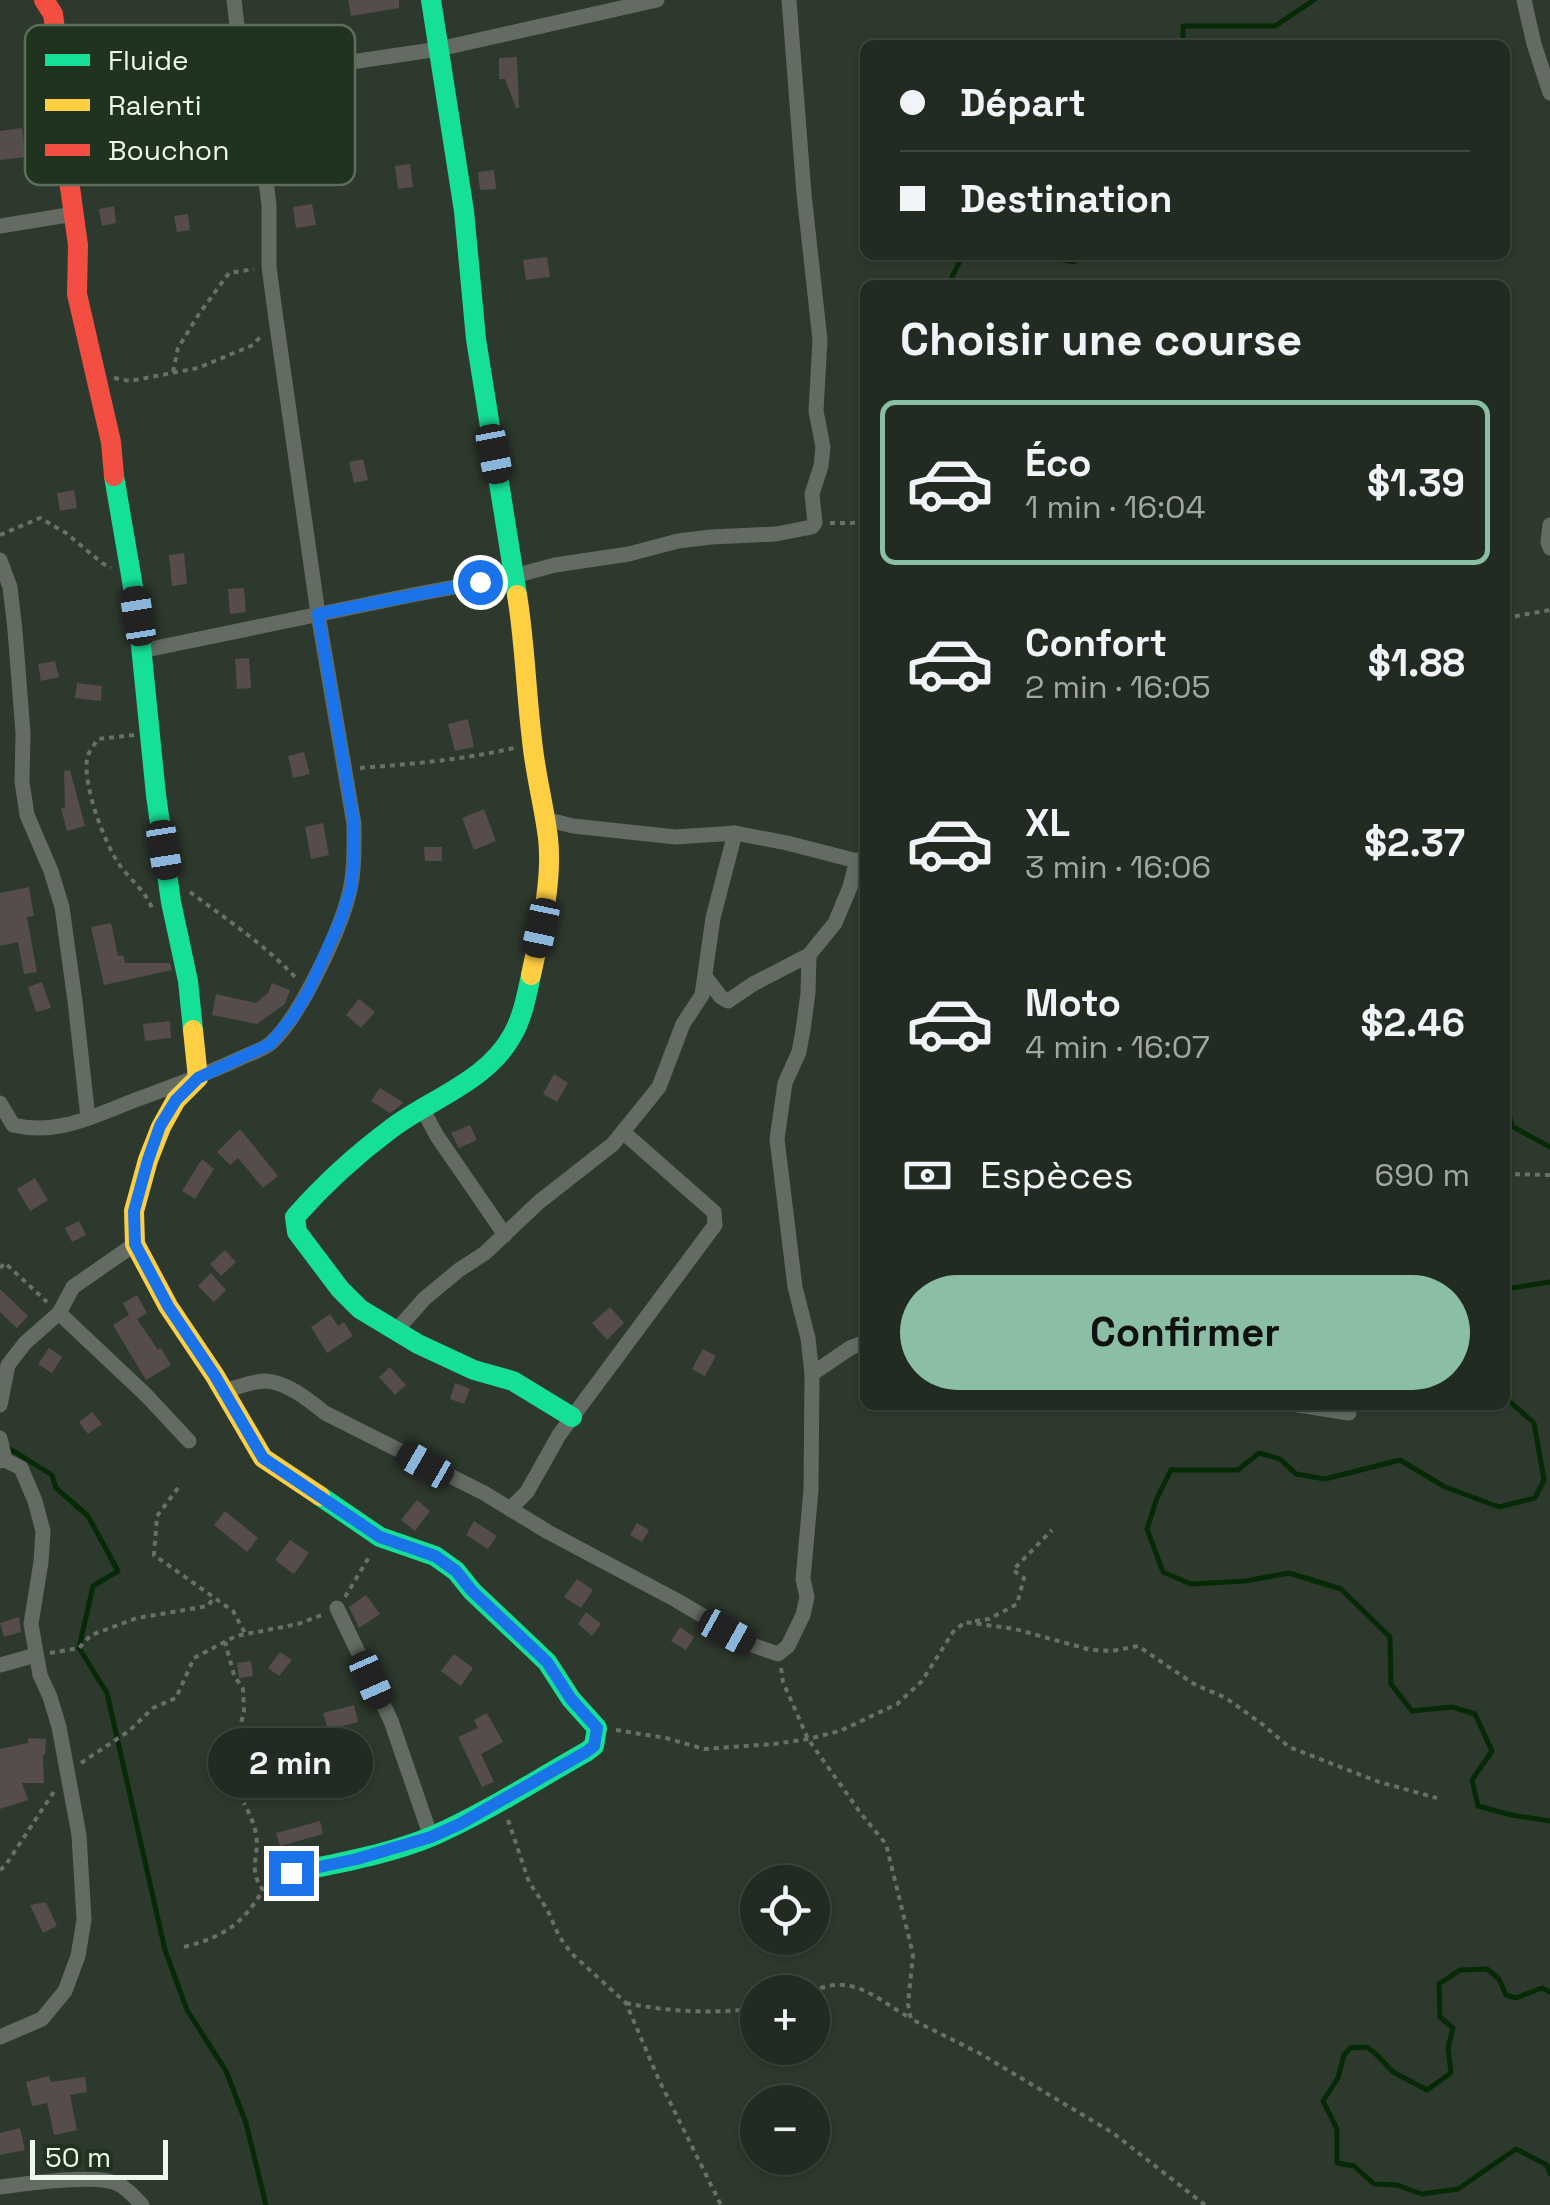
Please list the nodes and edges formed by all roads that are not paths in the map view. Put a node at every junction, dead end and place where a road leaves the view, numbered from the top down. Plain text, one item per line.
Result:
1 (44, 0) edge
2 (234, 0) edge
3 (431, 0) edge
4 (657, 0) edge
5 (789, 0) edge
6 (1524, 0) edge
7 (54, 25) edge
8 (237, 25) edge
9 (439, 49) junction
10 (355, 61) edge
11 (1550, 92) edge
12 (70, 185) edge
13 (267, 185) edge
14 (74, 214) junction
15 (0, 226) edge
16 (1550, 525) edge
17 (1550, 548) edge
18 (0, 560) edge
19 (514, 576) junction
20 (318, 614) junction
21 (141, 651) junction
22 (545, 819) junction
23 (735, 833) junction
24 (860, 861) edge
25 (860, 863) edge
26 (808, 956) junction
27 (706, 978) junction
28 (198, 1078) junction
29 (0, 1104) edge
30 (422, 1108) junction
31 (88, 1118) junction
32 (624, 1132) junction
33 (506, 1235) junction
34 (135, 1244) junction
35 (58, 1313) junction
36 (395, 1332) junction
37 (860, 1344) edge
38 (812, 1374) junction
39 (223, 1391) junction
40 (0, 1405) edge
41 (1326, 1410) edge
42 (1349, 1414) dead end
43 (572, 1417) junction
44 (0, 1438) edge
45 (190, 1441) dead end
46 (2, 1460) edge
47 (510, 1509) junction
48 (338, 1608) road end
49 (36, 1654) junction
50 (0, 1665) edge
51 (431, 1837) junction
52 (291, 1873) dead end
53 (0, 2037) edge
54 (0, 2186) edge
55 (142, 2205) edge

1 - 7 street
2 - 8 street
3 - 9 street
4 - 9 street
5 - 19 street
6 - 11 street
9 - 10 street
9 - 19 street
12 - 14 street
13 - 20 street
14 - 15 street
14 - 21 street
16 - 17 street
18 - 31 street
19 - 20 street
19 - 22 street
20 - 21 street
20 - 28 street
21 - 28 street
22 - 23 street
22 - 30 street
23 - 24 street
23 - 27 street
25 - 26 street
26 - 27 street
26 - 38 street
27 - 32 street
28 - 31 street
28 - 34 street
29 - 31 street
30 - 33 street
30 - 36 street
32 - 33 street
32 - 43 street
33 - 36 street
34 - 35 street
34 - 39 street
35 - 40 street
35 - 45 street
36 - 43 street
37 - 38 street
38 - 47 street
39 - 47 street
39 - 51 street
41 - 42 street
43 - 47 street
44 - 46 street
46 - 49 street
48 - 51 street
49 - 50 street
49 - 53 street
51 - 52 street
54 - 55 street

